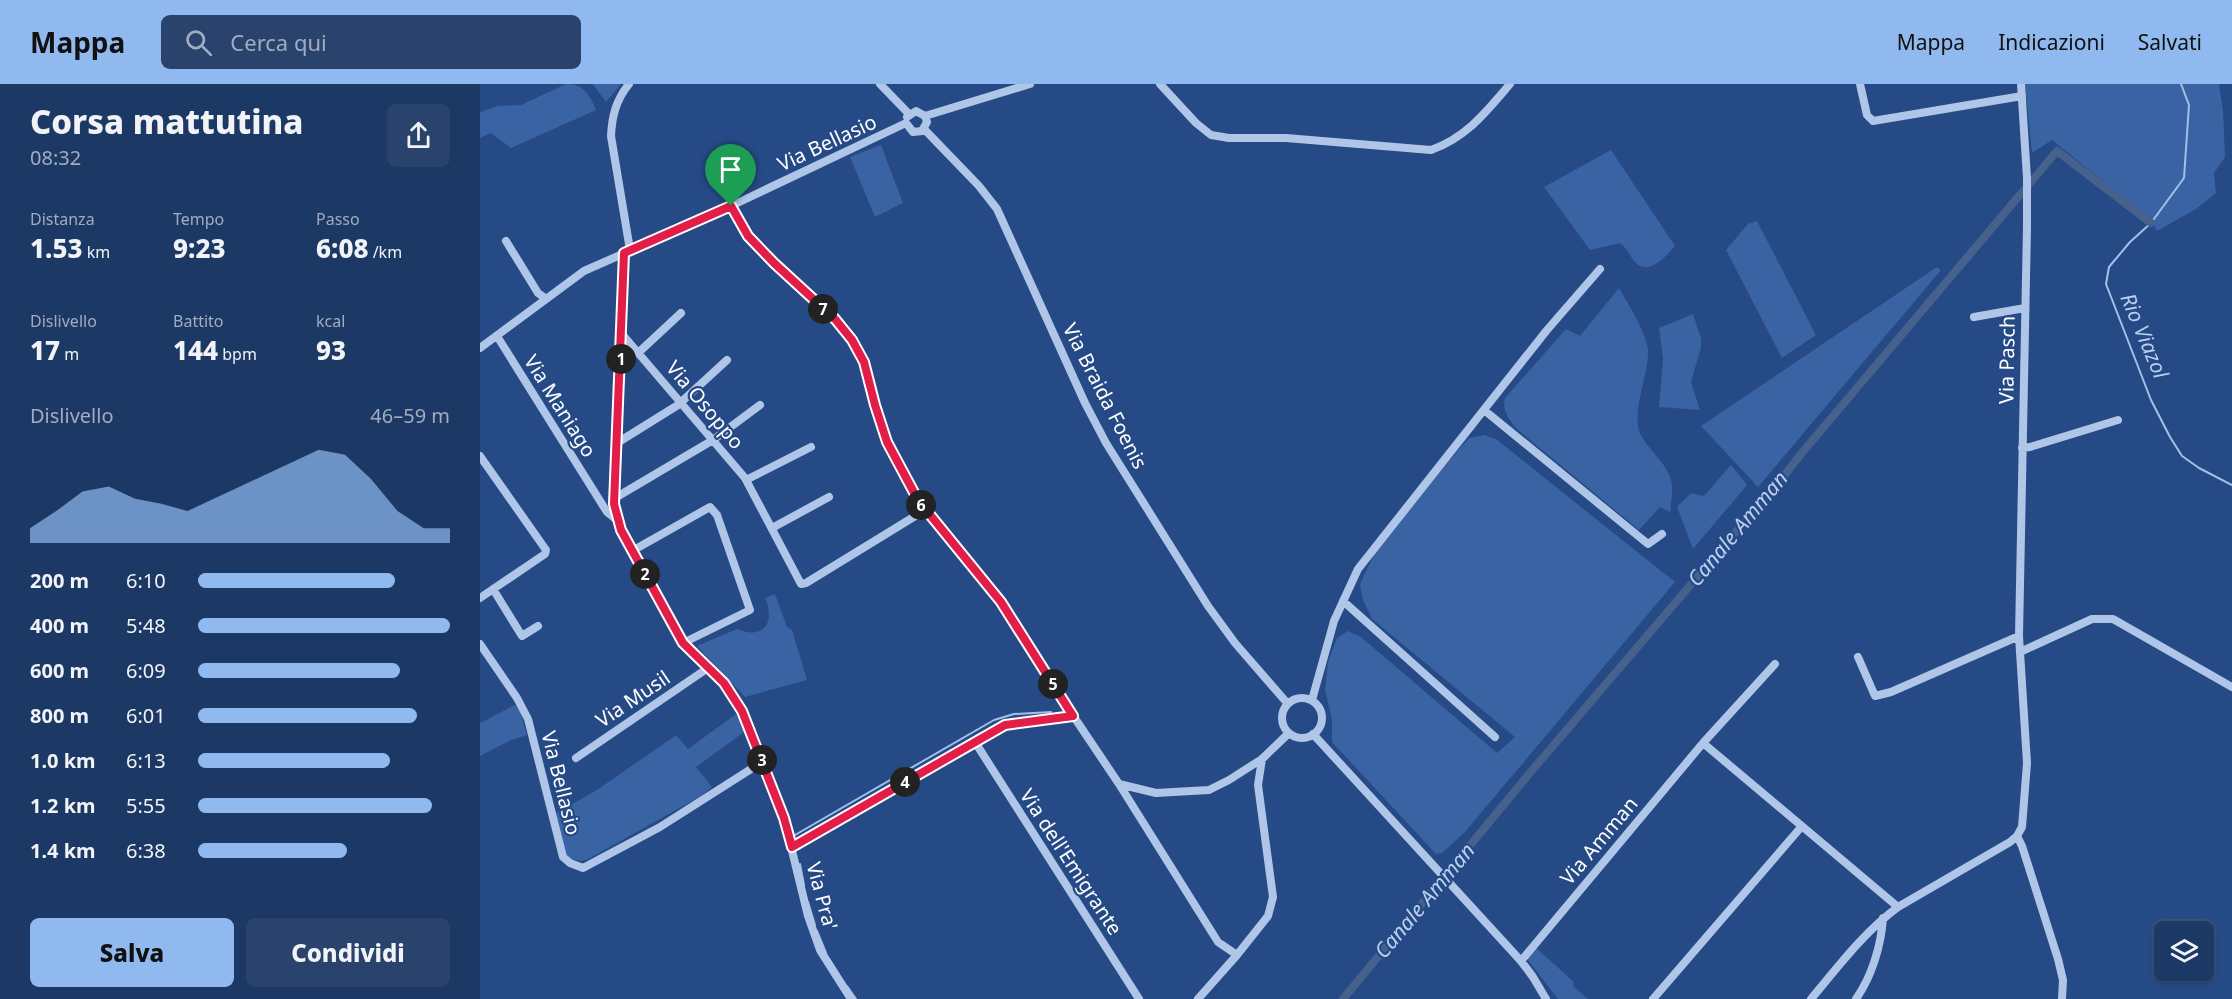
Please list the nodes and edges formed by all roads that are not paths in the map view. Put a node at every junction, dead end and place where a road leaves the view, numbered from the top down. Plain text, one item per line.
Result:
1 (629, 84) edge
2 (880, 84) edge
3 (1030, 84) edge
4 (1160, 84) edge
5 (1510, 84) edge
6 (1860, 84) edge
7 (2021, 84) edge
8 (2022, 96) junction
9 (909, 114) junction
10 (925, 116) junction
11 (906, 123) junction
12 (924, 129) junction
13 (731, 206) junction
14 (506, 241) dead end
15 (627, 252) junction
16 (1600, 269) dead end
17 (545, 298) junction
18 (2025, 308) junction
19 (681, 313) dead end
20 (1974, 317) dead end
21 (622, 334) junction
22 (496, 336) junction
23 (480, 346) edge
24 (638, 353) junction
25 (727, 360) dead end
26 (681, 402) junction
27 (760, 405) dead end
28 (1484, 410) junction
29 (2118, 420) dead end
30 (713, 440) junction
31 (617, 443) junction
32 (811, 447) dead end
33 (2022, 448) junction
34 (480, 456) edge
35 (746, 480) junction
36 (829, 497) dead end
37 (615, 498) junction
38 (925, 510) junction
39 (618, 521) junction
40 (772, 528) junction
41 (1662, 534) dead end
42 (632, 551) junction
43 (493, 589) junction
44 (480, 598) edge
45 (1343, 601) junction
46 (538, 626) dead end
47 (2019, 636) junction
48 (683, 643) junction
49 (480, 644) edge
50 (2020, 652) junction
51 (1858, 657) dead end
52 (1775, 664) dead end
53 (708, 668) junction
54 (2232, 687) edge
55 (1312, 700) junction
56 (1288, 704) junction
57 (1073, 716) junction
58 (1288, 733) junction
59 (1313, 734) junction
60 (1495, 737) dead end
61 (975, 742) junction
62 (1703, 742) junction
63 (576, 758) dead end
64 (1262, 759) junction
65 (762, 762) junction
66 (1119, 784) junction
67 (1802, 826) junction
68 (2016, 836) junction
69 (792, 847) junction
70 (1898, 907) junction
71 (1883, 918) junction
72 (1238, 955) junction
73 (1521, 961) junction
74 (850, 999) edge
75 (1139, 999) edge
76 (1198, 999) edge
77 (1546, 999) edge
78 (1653, 999) edge
79 (1811, 999) edge
80 (1856, 999) edge
81 (2062, 999) edge

1 - 15 street
2 - 9 street
3 - 10 street
4 - 5 street
6 - 8 street
7 - 8 street, Via Pasch
8 - 18 street, Via Pasch
9 - 10 street
9 - 11 street
10 - 12 street
11 - 12 street
11 - 13 street, Via Bellasio
12 - 56 street, Via Braida Foenis
13 - 15 street, Via Bellasio
13 - 38 street
14 - 17 street
15 - 17 street, Via Bellasio
15 - 21 street
16 - 28 street
17 - 22 street, Via Bellasio
18 - 20 street
18 - 33 street, Via Pasch
19 - 24 street
21 - 24 street, Via Osoppo
21 - 31 street
22 - 23 street, Via Bellasio
22 - 39 street, Via Maniago
24 - 26 street, Via Osoppo
25 - 26 street
26 - 30 street, Via Osoppo
26 - 31 street
27 - 30 street
28 - 41 street
28 - 45 street
29 - 33 street
30 - 35 street, Via Osoppo
30 - 37 street
31 - 37 street
32 - 35 street
33 - 47 street, Via Pasch
34 - 43 street
35 - 40 street, Via Osoppo
36 - 40 street
37 - 39 street
38 - 40 street, Via Osoppo
38 - 57 street
39 - 42 street
42 - 48 street
42 - 48 street
43 - 44 street
43 - 46 street
45 - 55 street
45 - 60 street
47 - 50 street, Via Pasch
47 - 51 street
48 - 53 street
49 - 65 street, Via Bellasio
50 - 54 street
50 - 68 street, Via Pasch
52 - 62 street, Via Amman
53 - 63 street, Via Musil
53 - 65 street
55 - 56 street
55 - 59 street
56 - 58 street
57 - 61 street
57 - 66 street
58 - 59 street
58 - 64 street
59 - 73 street
61 - 69 street
61 - 75 street, Via dell'Emigrante
62 - 67 street
62 - 73 street, Via Amman
64 - 66 street
64 - 72 street
65 - 69 street, Via Pra'
66 - 72 street
67 - 70 street
67 - 78 street
68 - 70 street
68 - 81 street
69 - 74 street, Via Pra'
70 - 71 street
71 - 79 street
71 - 80 street
72 - 76 street
73 - 77 street

